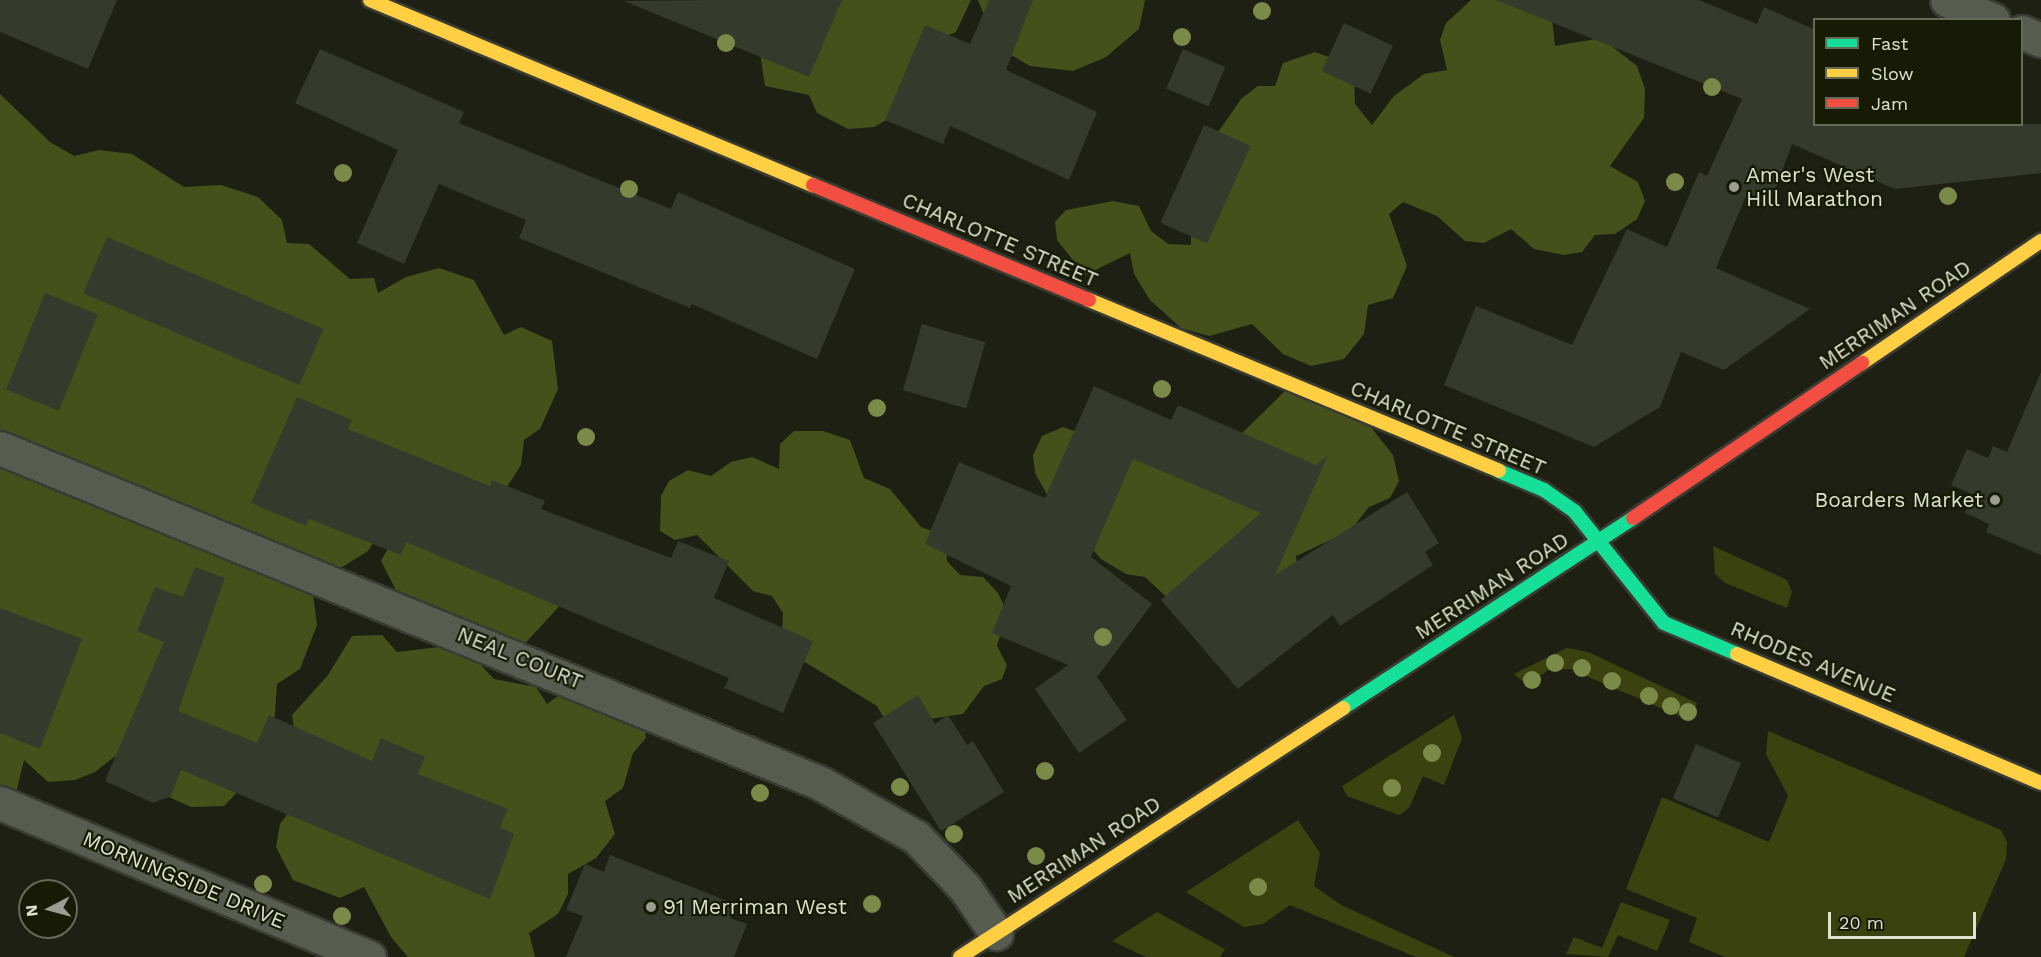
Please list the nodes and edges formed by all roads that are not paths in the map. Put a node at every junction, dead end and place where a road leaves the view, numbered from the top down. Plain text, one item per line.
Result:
1 (370, 0) edge
2 (1947, 0) edge
3 (1988, 18) edge
4 (2023, 32) edge
5 (2041, 40) edge
6 (2041, 242) edge
7 (0, 448) edge
8 (1599, 541) junction
9 (2041, 783) edge
10 (0, 802) edge
11 (996, 933) junction
12 (369, 957) edge
13 (960, 957) edge

1 - 8 street, CHARLOTTE STREET
2 - 3 street
4 - 5 street
6 - 8 street, MERRIMAN ROAD
7 - 11 street, NEAL COURT
8 - 9 street, RHODES AVENUE
8 - 11 street, MERRIMAN ROAD
10 - 12 street, MORNINGSIDE DRIVE
11 - 13 street, MERRIMAN ROAD

